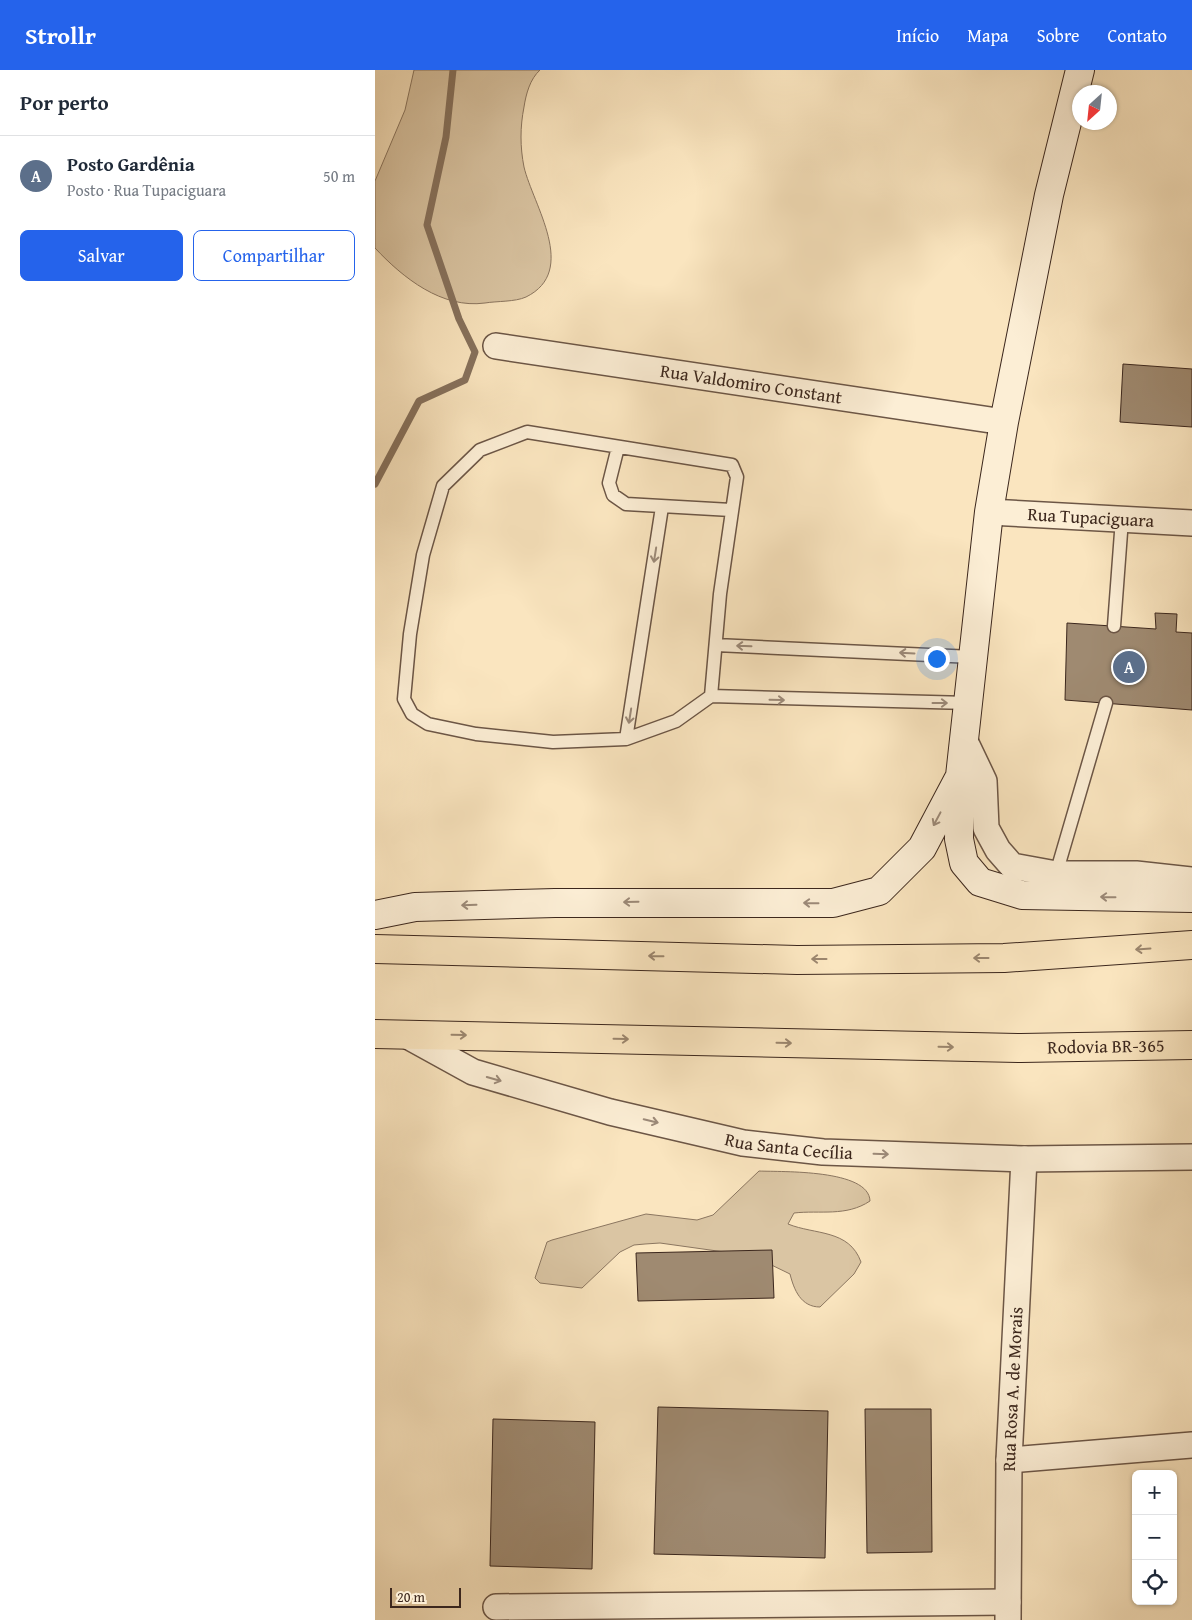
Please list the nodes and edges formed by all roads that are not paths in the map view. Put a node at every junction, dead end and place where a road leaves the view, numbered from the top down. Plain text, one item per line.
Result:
1 (1080, 70) edge
2 (496, 346) dead end
3 (1004, 422) junction
4 (618, 447) junction
5 (662, 507) junction
6 (731, 510) junction
7 (989, 512) junction
8 (1122, 519) junction
9 (1192, 524) edge
10 (1114, 626) dead end
11 (716, 645) junction
12 (973, 656) junction
13 (711, 696) junction
14 (968, 703) junction
15 (1106, 703) dead end
16 (626, 739) junction
17 (963, 739) junction
18 (960, 776) junction
19 (1056, 874) junction
20 (1192, 880) edge
21 (1192, 898) edge
22 (375, 915) edge
23 (1192, 945) edge
24 (375, 949) edge
25 (375, 1034) edge
26 (404, 1034) junction
27 (1192, 1045) edge
28 (1192, 1157) edge
29 (1025, 1158) junction
30 (1192, 1445) edge
31 (1009, 1460) junction
32 (496, 1607) dead end
33 (1008, 1611) edge

1 - 3 main road
2 - 3 street, Rua Valdomiro Constant
3 - 7 main road
4 - 5 lane
4 - 6 lane
4 - 16 lane
5 - 6 lane
5 -> 16 lane
6 - 11 lane
7 - 8 street, Rua Tupaciguara
7 - 12 main road
8 - 9 street, Rua Tupaciguara
8 - 10 lane
12 -> 11 lane
11 - 13 lane
12 - 14 main road
13 -> 14 lane
13 - 16 lane
14 - 17 main road
15 - 19 lane
17 - 18 main road
17 - 19 street
21 -> 18 main road
18 -> 22 main road
19 - 20 street
23 -> 24 main road
25 - 26 main road, Rodovia BR-365
26 -> 27 main road, Rodovia BR-365
26 -> 29 street, Rua Santa Cecília
28 - 29 street, Rua Santa Cecília
29 - 31 street, Rua Rosa A. de Morais
30 - 31 street
31 - 33 street, Rua Rosa A. de Morais
32 - 33 street

